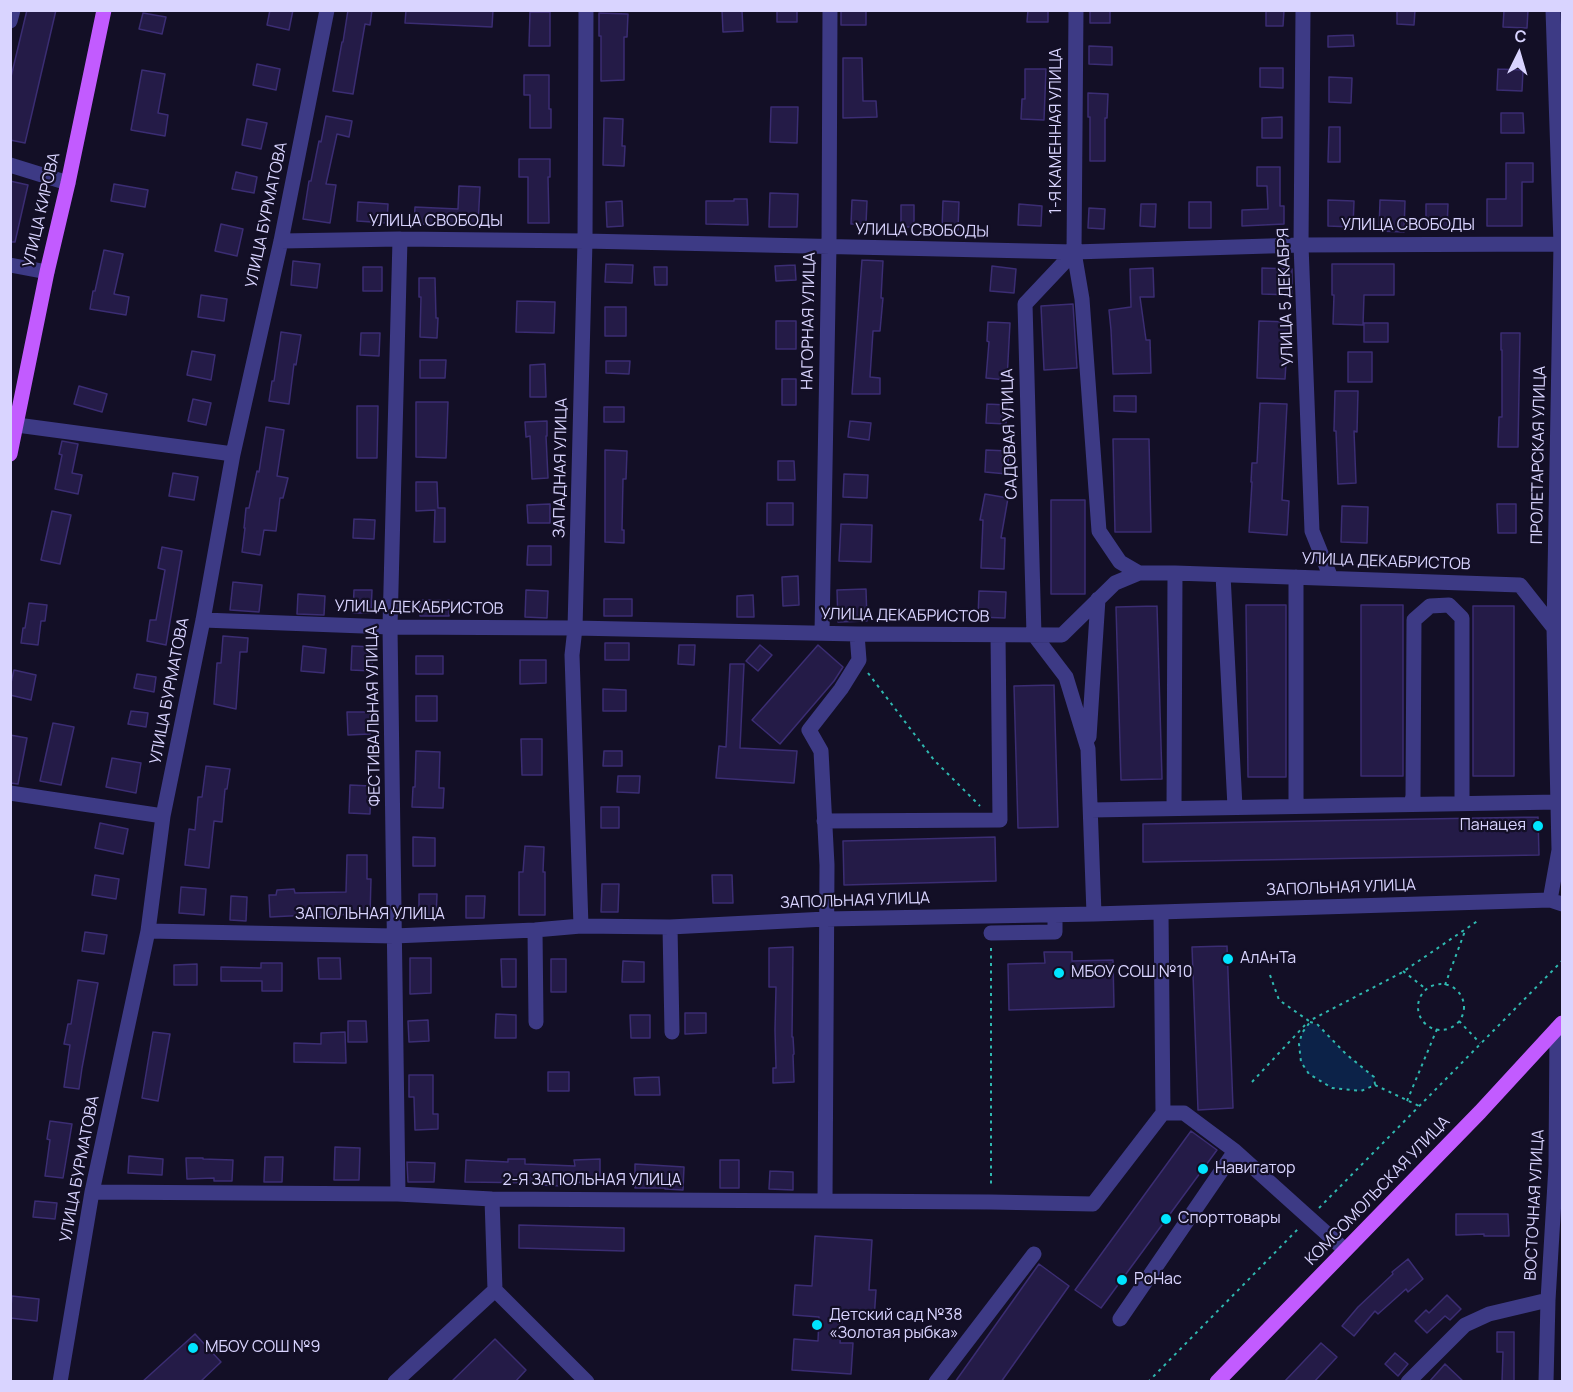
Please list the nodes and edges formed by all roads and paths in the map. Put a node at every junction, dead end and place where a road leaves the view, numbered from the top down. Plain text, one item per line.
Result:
1 (13, 10) edge
2 (104, 10) edge
3 (327, 10) edge
4 (586, 10) edge
5 (830, 10) edge
6 (1076, 10) edge
7 (1303, 10) edge
8 (1553, 10) edge
9 (10, 21) edge
10 (10, 165) edge
11 (68, 183) junction
12 (400, 239) junction
13 (585, 240) junction
14 (281, 241) junction
15 (1562, 244) edge
16 (1301, 245) junction
17 (829, 246) junction
18 (1074, 252) junction
19 (10, 265) edge
20 (47, 272) junction
21 (17, 425) junction
22 (10, 454) edge
23 (232, 454) junction
24 (1139, 573) junction
25 (1175, 573) junction
26 (1223, 575) junction
27 (1296, 577) junction
28 (1331, 578) junction
29 (1098, 599) junction
30 (203, 620) junction
31 (390, 627) junction
32 (575, 628) junction
33 (1558, 628) edge
34 (822, 633) junction
35 (857, 634) junction
36 (998, 635) junction
37 (1034, 635) junction
38 (858, 661) junction
39 (1088, 749) junction
40 (10, 793) edge
41 (1560, 799) edge
42 (1462, 803) junction
43 (1411, 804) junction
44 (1296, 806) junction
45 (1235, 807) junction
46 (1174, 808) junction
47 (1091, 810) junction
48 (163, 816) junction
49 (994, 820) junction
50 (824, 821) junction
51 (1556, 902) edge
52 (1161, 912) junction
53 (1094, 914) junction
54 (1055, 915) junction
55 (826, 919) junction
56 (1479, 920) dead end
57 (581, 926) junction
58 (670, 927) junction
59 (1465, 929) junction
60 (535, 930) junction
61 (148, 931) junction
62 (991, 933) joint
63 (394, 936) junction
64 (1563, 961) edge
65 (1404, 971) junction
66 (1270, 975) dead end
67 (1445, 984) junction
68 (1426, 989) junction
69 (1309, 1021) junction
70 (1460, 1021) junction
71 (536, 1022) dead end
72 (1560, 1026) edge
73 (1437, 1029) junction
74 (672, 1032) dead end
75 (1480, 1044) junction
76 (1252, 1082) dead end
77 (1375, 1085) junction
78 (1407, 1101) junction
79 (1419, 1106) junction
80 (1163, 1113) junction
81 (1235, 1150) junction
82 (1559, 1166) edge
83 (92, 1192) junction
84 (398, 1194) junction
85 (492, 1199) junction
86 (825, 1200) junction
87 (991, 1202) junction
88 (1309, 1218) junction
89 (1345, 1250) junction
90 (1034, 1254) dead end
91 (495, 1290) junction
92 (1548, 1300) junction
93 (1120, 1319) dead end
94 (60, 1382) edge
95 (395, 1382) edge
96 (587, 1382) edge
97 (936, 1382) edge
98 (1148, 1382) edge
99 (1217, 1382) edge
100 (1408, 1382) edge
101 (1546, 1382) edge

1 - 9 street
2 - 11 main road, УЛИЦА КИРОВА
3 - 14 street, УЛИЦА БУРМАТОВА
4 - 13 street, ЗАПАДНАЯ УЛИЦА
5 - 17 street, НАГОРНАЯ УЛИЦА
6 - 18 street, 1-Я КАМЕННАЯ УЛИЦА
7 - 16 street, УЛИЦА 5 ДЕКАБРЯ
8 - 15 street, ПРОЛЕТАРСКАЯ УЛИЦА
10 - 11 street
11 - 20 main road, УЛИЦА КИРОВА
12 - 13 street, УЛИЦА СВОБОДЫ
12 - 14 street, УЛИЦА СВОБОДЫ
12 - 31 street, ФЕСТИВАЛЬНАЯ УЛИЦА
13 - 17 street, УЛИЦА СВОБОДЫ
13 - 32 street, ЗАПАДНАЯ УЛИЦА
14 - 23 street, УЛИЦА БУРМАТОВА
15 - 16 street, УЛИЦА СВОБОДЫ
15 - 33 street, ПРОЛЕТАРСКАЯ УЛИЦА
16 - 18 street, УЛИЦА СВОБОДЫ
16 - 28 street, УЛИЦА 5 ДЕКАБРЯ
17 - 18 street, УЛИЦА СВОБОДЫ
17 - 34 street, НАГОРНАЯ УЛИЦА
18 - 24 street, 1-Я КАМЕННАЯ УЛИЦА
18 - 37 street, САДОВАЯ УЛИЦА
19 - 20 street
20 - 21 main road, УЛИЦА КИРОВА
21 - 22 main road, УЛИЦА КИРОВА
21 - 23 street
23 - 30 street, УЛИЦА БУРМАТОВА
24 - 25 street, УЛИЦА ДЕКАБРИСТОВ
24 - 29 street, УЛИЦА ДЕКАБРИСТОВ
25 - 26 street, УЛИЦА ДЕКАБРИСТОВ
25 - 46 street
26 - 27 street, УЛИЦА ДЕКАБРИСТОВ
26 - 45 street
27 - 28 street, УЛИЦА ДЕКАБРИСТОВ
27 - 44 street
28 - 33 street, УЛИЦА ДЕКАБРИСТОВ
29 - 37 street, УЛИЦА ДЕКАБРИСТОВ
29 - 39 street
30 - 31 street, УЛИЦА ДЕКАБРИСТОВ
30 - 48 street, УЛИЦА БУРМАТОВА
31 - 32 street, УЛИЦА ДЕКАБРИСТОВ
31 - 63 street, ФЕСТИВАЛЬНАЯ УЛИЦА
32 - 34 street, УЛИЦА ДЕКАБРИСТОВ
32 - 57 street, ЗАПАДНАЯ УЛИЦА
33 - 41 street, ПРОЛЕТАРСКАЯ УЛИЦА
34 - 35 street, УЛИЦА ДЕКАБРИСТОВ
35 - 36 street, УЛИЦА ДЕКАБРИСТОВ
35 - 38 street
36 - 37 street, УЛИЦА ДЕКАБРИСТОВ
36 - 49 street
37 - 39 street
38 - 49 path
38 - 50 street
39 - 47 street
40 - 48 street
41 - 42 street
41 - 51 street, ПРОЛЕТАРСКАЯ УЛИЦА
42 - 43 street
42 - 43 street
43 - 44 street
44 - 45 street
45 - 46 street
46 - 47 street
47 - 53 street
48 - 61 street, УЛИЦА БУРМАТОВА
49 - 50 street
50 - 55 street
51 - 52 street, ЗАПОЛЬНАЯ УЛИЦА
52 - 53 street, ЗАПОЛЬНАЯ УЛИЦА
52 - 80 street
53 - 54 street, ЗАПОЛЬНАЯ УЛИЦА
54 - 55 street, ЗАПОЛЬНАЯ УЛИЦА
54 - 62 street
55 - 58 street, ЗАПОЛЬНАЯ УЛИЦА
55 - 86 street
56 - 59 path
57 - 58 street, ЗАПОЛЬНАЯ УЛИЦА
57 - 60 street, ЗАПОЛЬНАЯ УЛИЦА
58 - 74 street
59 - 65 path
59 - 67 path
60 - 63 street, ЗАПОЛЬНАЯ УЛИЦА
60 - 71 street
61 - 63 street, ЗАПОЛЬНАЯ УЛИЦА
61 - 83 street, УЛИЦА БУРМАТОВА
62 - 87 path
63 - 84 street, ФЕСТИВАЛЬНАЯ УЛИЦА
64 - 75 path
65 - 68 path
65 - 69 path
66 - 69 path
67 - 68 path
67 - 70 path
68 - 73 path
69 - 76 path
70 - 73 path
70 - 75 path
72 - 82 street, ВОСТОЧНАЯ УЛИЦА
72 - 89 main road, КОМСОМОЛЬСКАЯ УЛИЦА
73 - 78 path
75 - 79 path
77 - 77 path
77 - 78 path
78 - 79 path
79 - 88 path
80 - 81 street
80 - 87 street, 2-Я ЗАПОЛЬНАЯ УЛИЦА
81 - 88 street
81 - 93 street
82 - 92 street, ВОСТОЧНАЯ УЛИЦА
83 - 84 street, 2-Я ЗАПОЛЬНАЯ УЛИЦА
83 - 94 street, УЛИЦА БУРМАТОВА
84 - 85 street, 2-Я ЗАПОЛЬНАЯ УЛИЦА
85 - 86 street, 2-Я ЗАПОЛЬНАЯ УЛИЦА
85 - 91 street
86 - 87 street, 2-Я ЗАПОЛЬНАЯ УЛИЦА
88 - 89 street
88 - 98 path
89 - 99 main road, КОМСОМОЛЬСКАЯ УЛИЦА
90 - 97 street
91 - 95 street
91 - 96 street
92 - 100 street
92 - 101 street, ВОСТОЧНАЯ УЛИЦА

